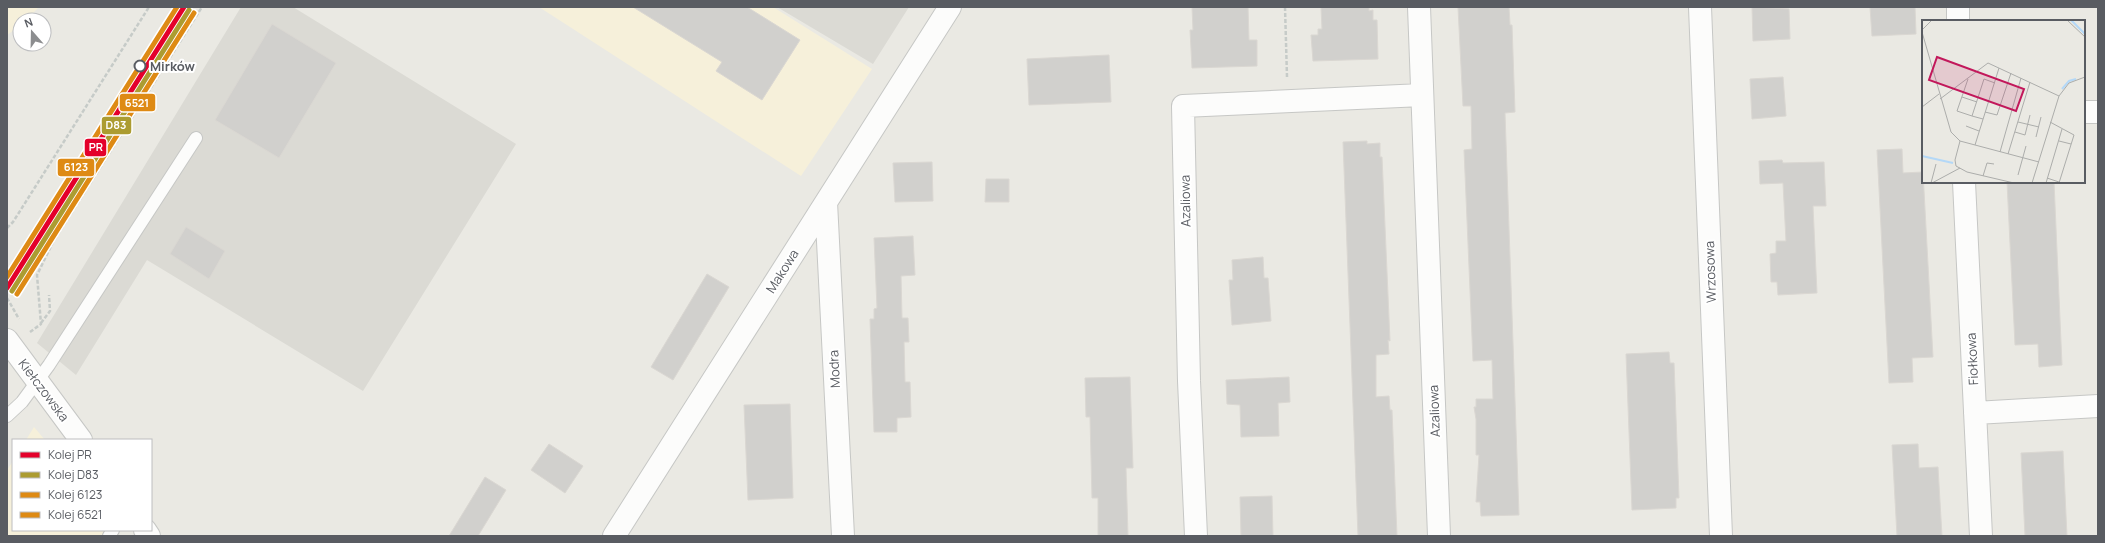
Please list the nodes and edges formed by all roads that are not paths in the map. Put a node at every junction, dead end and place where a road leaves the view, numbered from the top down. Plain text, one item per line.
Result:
1 (950, 7) edge
2 (1419, 7) edge
3 (1700, 7) edge
4 (1958, 7) edge
5 (1958, 20) edge
6 (1422, 95) junction
7 (2085, 112) edge
8 (2098, 112) edge
9 (196, 138) dead end
10 (1964, 183) edge
11 (826, 202) junction
12 (7, 340) edge
13 (38, 381) junction
14 (2098, 406) edge
15 (1975, 413) junction
16 (7, 416) edge
17 (80, 439) edge
18 (614, 536) edge
19 (843, 536) edge
20 (1196, 536) edge
21 (1440, 536) edge
22 (1721, 536) edge
23 (1981, 536) edge

1 - 11 street, Makowa
2 - 6 street, Azaliowa
3 - 22 street, Wrzosowa
4 - 5 street
6 - 20 street, Azaliowa
6 - 21 street, Azaliowa
7 - 8 street
9 - 13 lane
10 - 15 street, Fiołkowa
11 - 18 street, Makowa
11 - 19 street, Modra
12 - 13 street, Kiełczowska
13 - 16 lane
13 - 17 street, Kiełczowska
14 - 15 street
15 - 23 street, Fiołkowa

